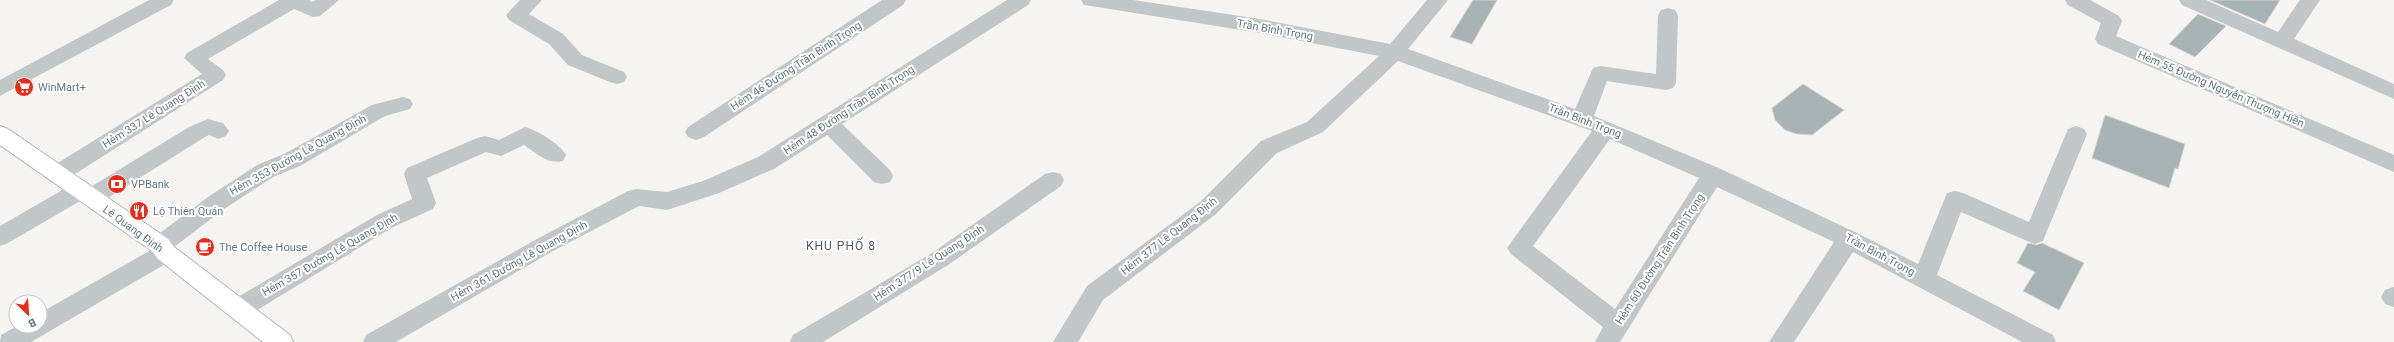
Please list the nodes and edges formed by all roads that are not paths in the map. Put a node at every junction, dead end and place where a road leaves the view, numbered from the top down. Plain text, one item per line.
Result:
1 (164, 0) edge
2 (329, 0) edge
3 (532, 0) edge
4 (896, 0) edge
5 (1021, 0) edge
6 (1091, 0) edge
7 (1438, 0) edge
8 (2075, 0) edge
9 (2189, 0) edge
10 (2310, 0) edge
11 (1120, 2) edge
12 (1668, 14) dead end
13 (2282, 42) junction
14 (1395, 52) junction
15 (617, 77) dead end
16 (0, 89) edge
17 (2394, 92) edge
18 (403, 104) dead end
19 (1582, 120) junction
20 (827, 122) junction
21 (1606, 128) junction
22 (218, 131) dead end
23 (696, 132) dead end
24 (0, 134) edge
25 (2076, 134) dead end
26 (556, 155) dead end
27 (2394, 164) edge
28 (58, 173) junction
29 (882, 176) dead end
30 (1713, 176) junction
31 (1053, 180) dead end
32 (84, 195) junction
33 (667, 201) joint
34 (0, 237) edge
35 (1849, 239) junction
36 (163, 249) junction
37 (1924, 279) junction
38 (240, 308) junction
39 (48, 319) edge
40 (1612, 333) edge
41 (24, 334) edge
42 (10, 342) edge
43 (282, 342) edge
44 (375, 342) edge
45 (802, 342) edge
46 (1065, 342) edge
47 (1781, 342) edge
48 (2044, 342) edge

1 - 16 street
2 - 28 street, Hẻm 337 Lê Quang Định
3 - 15 street
4 - 23 street, Hẻm 46 Đường Trần Bình Trọng
5 - 20 street, Hẻm 48 Đường Trần Bình Trọng
6 - 11 street, Trần Bình Trọng
7 - 14 street, Hẻm 377 Lê Quang Định
8 - 27 street, Hẻm 55 Đường Nguyễn Thượng Hiền
9 - 13 street
10 - 13 street
11 - 14 street, Trần Bình Trọng
12 - 19 street
13 - 17 street
14 - 19 street, Trần Bình Trọng
14 - 46 street, Hẻm 377 Lê Quang Định
18 - 36 street, Hẻm 353 Đường Lê Quang Định
19 - 21 street, Trần Bình Trọng
20 - 29 street
20 - 33 street, Hẻm 48 Đường Trần Bình Trọng
21 - 30 street, Trần Bình Trọng
21 - 40 street
22 - 32 street
24 - 28 main road, Lê Quang Định
25 - 37 street
26 - 38 street, Hẻm 357 Đường Lê Quang Định
28 - 32 main road, Lê Quang Định
30 - 35 street, Trần Bình Trọng
30 - 40 street, Hẻm 60 Đường Trần Bình Trọng
31 - 45 street, Hẻm 377/9 Lê Quang Định
32 - 34 street
32 - 36 main road, Lê Quang Định
33 - 44 street, Hẻm 361 Đường Lê Quang Định
35 - 37 street, Trần Bình Trọng
35 - 47 street
36 - 38 main road, Lê Quang Định
36 - 39 street, Hẻm 353 Đường Lê Quang Định
37 - 48 street, Trần Bình Trọng
38 - 43 main road, Lê Quang Định
41 - 42 street, Hẻm 353 Đường Lê Quang Định

